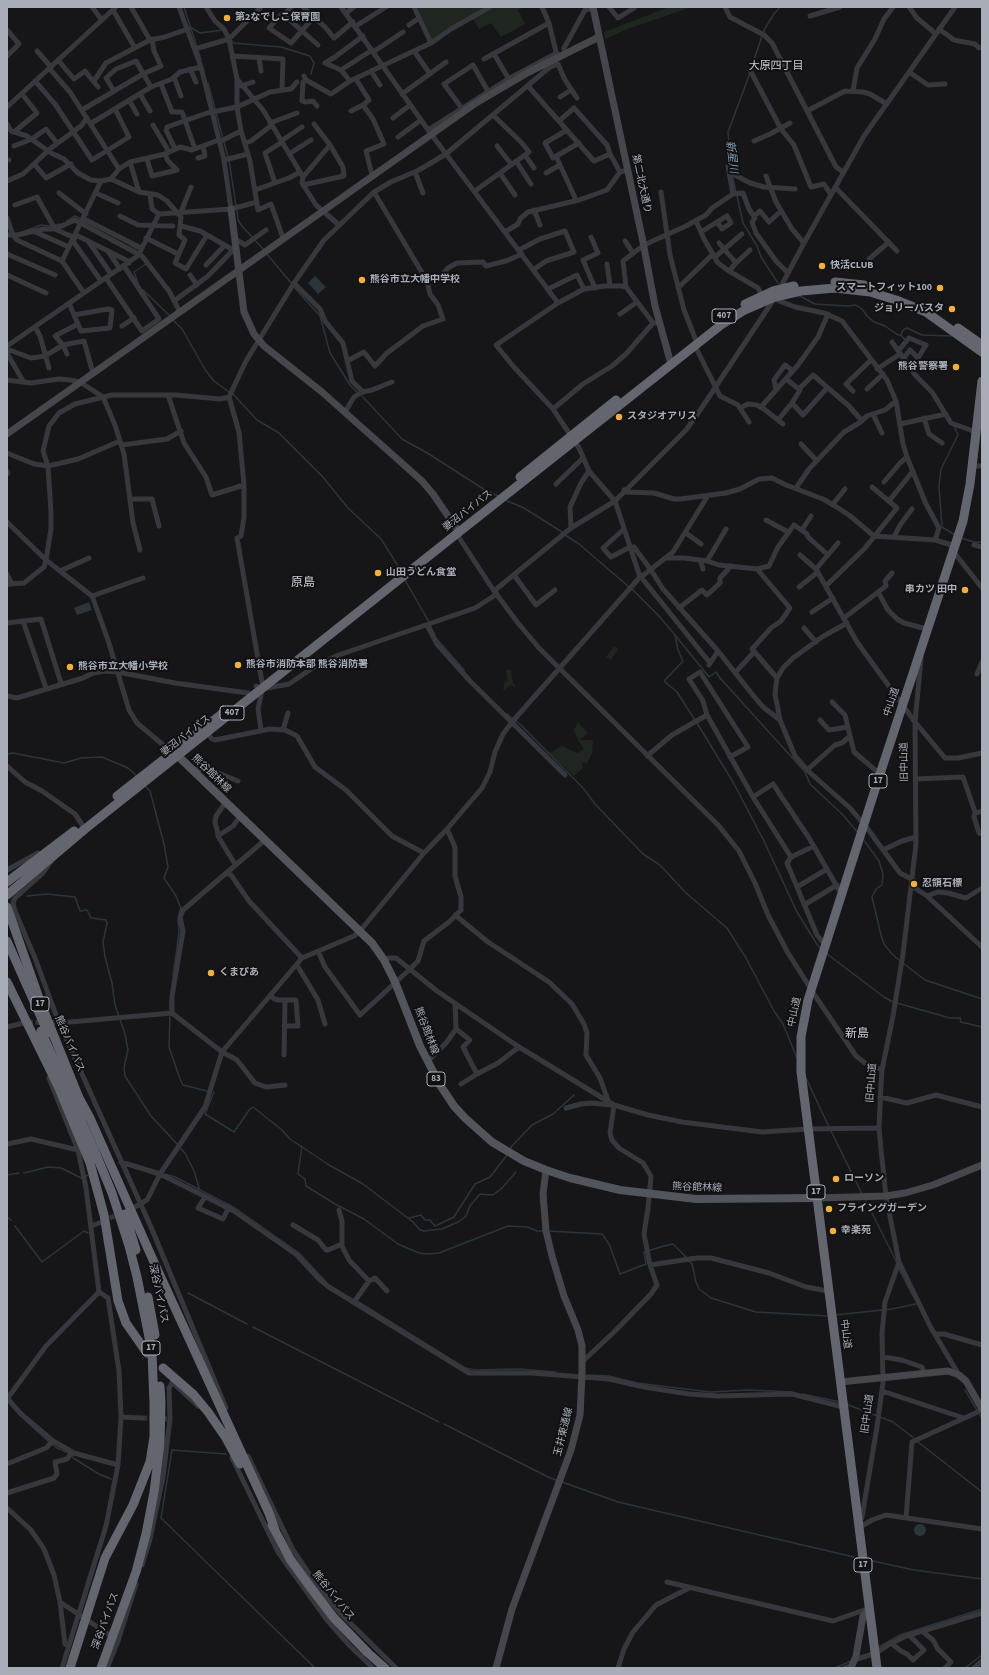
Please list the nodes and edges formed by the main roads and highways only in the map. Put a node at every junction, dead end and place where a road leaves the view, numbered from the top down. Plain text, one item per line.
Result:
1 (695, 342) junction
2 (982, 345) edge
3 (982, 352) edge
4 (982, 381) edge
5 (260, 686) junction
6 (175, 754) junction
7 (84, 827) junction
8 (19, 872) junction
9 (7, 875) edge
10 (7, 882) edge
11 (7, 895) edge
12 (7, 907) edge
13 (7, 941) edge
14 (7, 955) edge
15 (7, 982) edge
16 (45, 1032) junction
17 (58, 1086) junction
18 (79, 1098) junction
19 (93, 1147) junction
20 (817, 1198) junction
21 (147, 1353) dead end
22 (163, 1368) dead end
23 (275, 1530) junction
24 (70, 1668) edge
25 (101, 1668) edge
26 (385, 1668) edge
27 (877, 1668) edge

1 - 2 highway, 妻沼バイパス / 407
1 - 3 highway, 妻沼バイパス / 407
1 - 5 highway, 妻沼バイパス / 407
4 - 20 highway, 中山道 / 17
5 - 6 highway, 妻沼バイパス / 407
5 - 6 highway, 妻沼バイパス / 407
6 - 7 highway, 妻沼バイパス / 407
6 - 20 main road, 熊谷館林線 / 83
7 - 8 highway, 妻沼バイパス / 407
7 - 11 highway, 妻沼バイパス / 407
8 - 9 highway, 407
8 - 10 highway, 妻沼バイパス / 407
12 - 18 highway, 熊谷バイパス / 17
13 - 16 highway, 深谷バイパス / 17, bridge
14 - 16 highway, 深谷バイパス / 17
15 - 17 highway, 17
16 - 18 highway, 深谷バイパス / 17
16 - 19 highway, 深谷バイパス / 17
17 - 19 highway, 17
17 - 21 highway, 17
18 - 23 highway, 17
18 - 25 highway, 深谷バイパス / 17
19 - 24 highway, 深谷バイパス / 17
20 - 27 highway, 中山道 / 17
22 - 23 highway, 17
23 - 26 highway, 熊谷バイパス / 17

